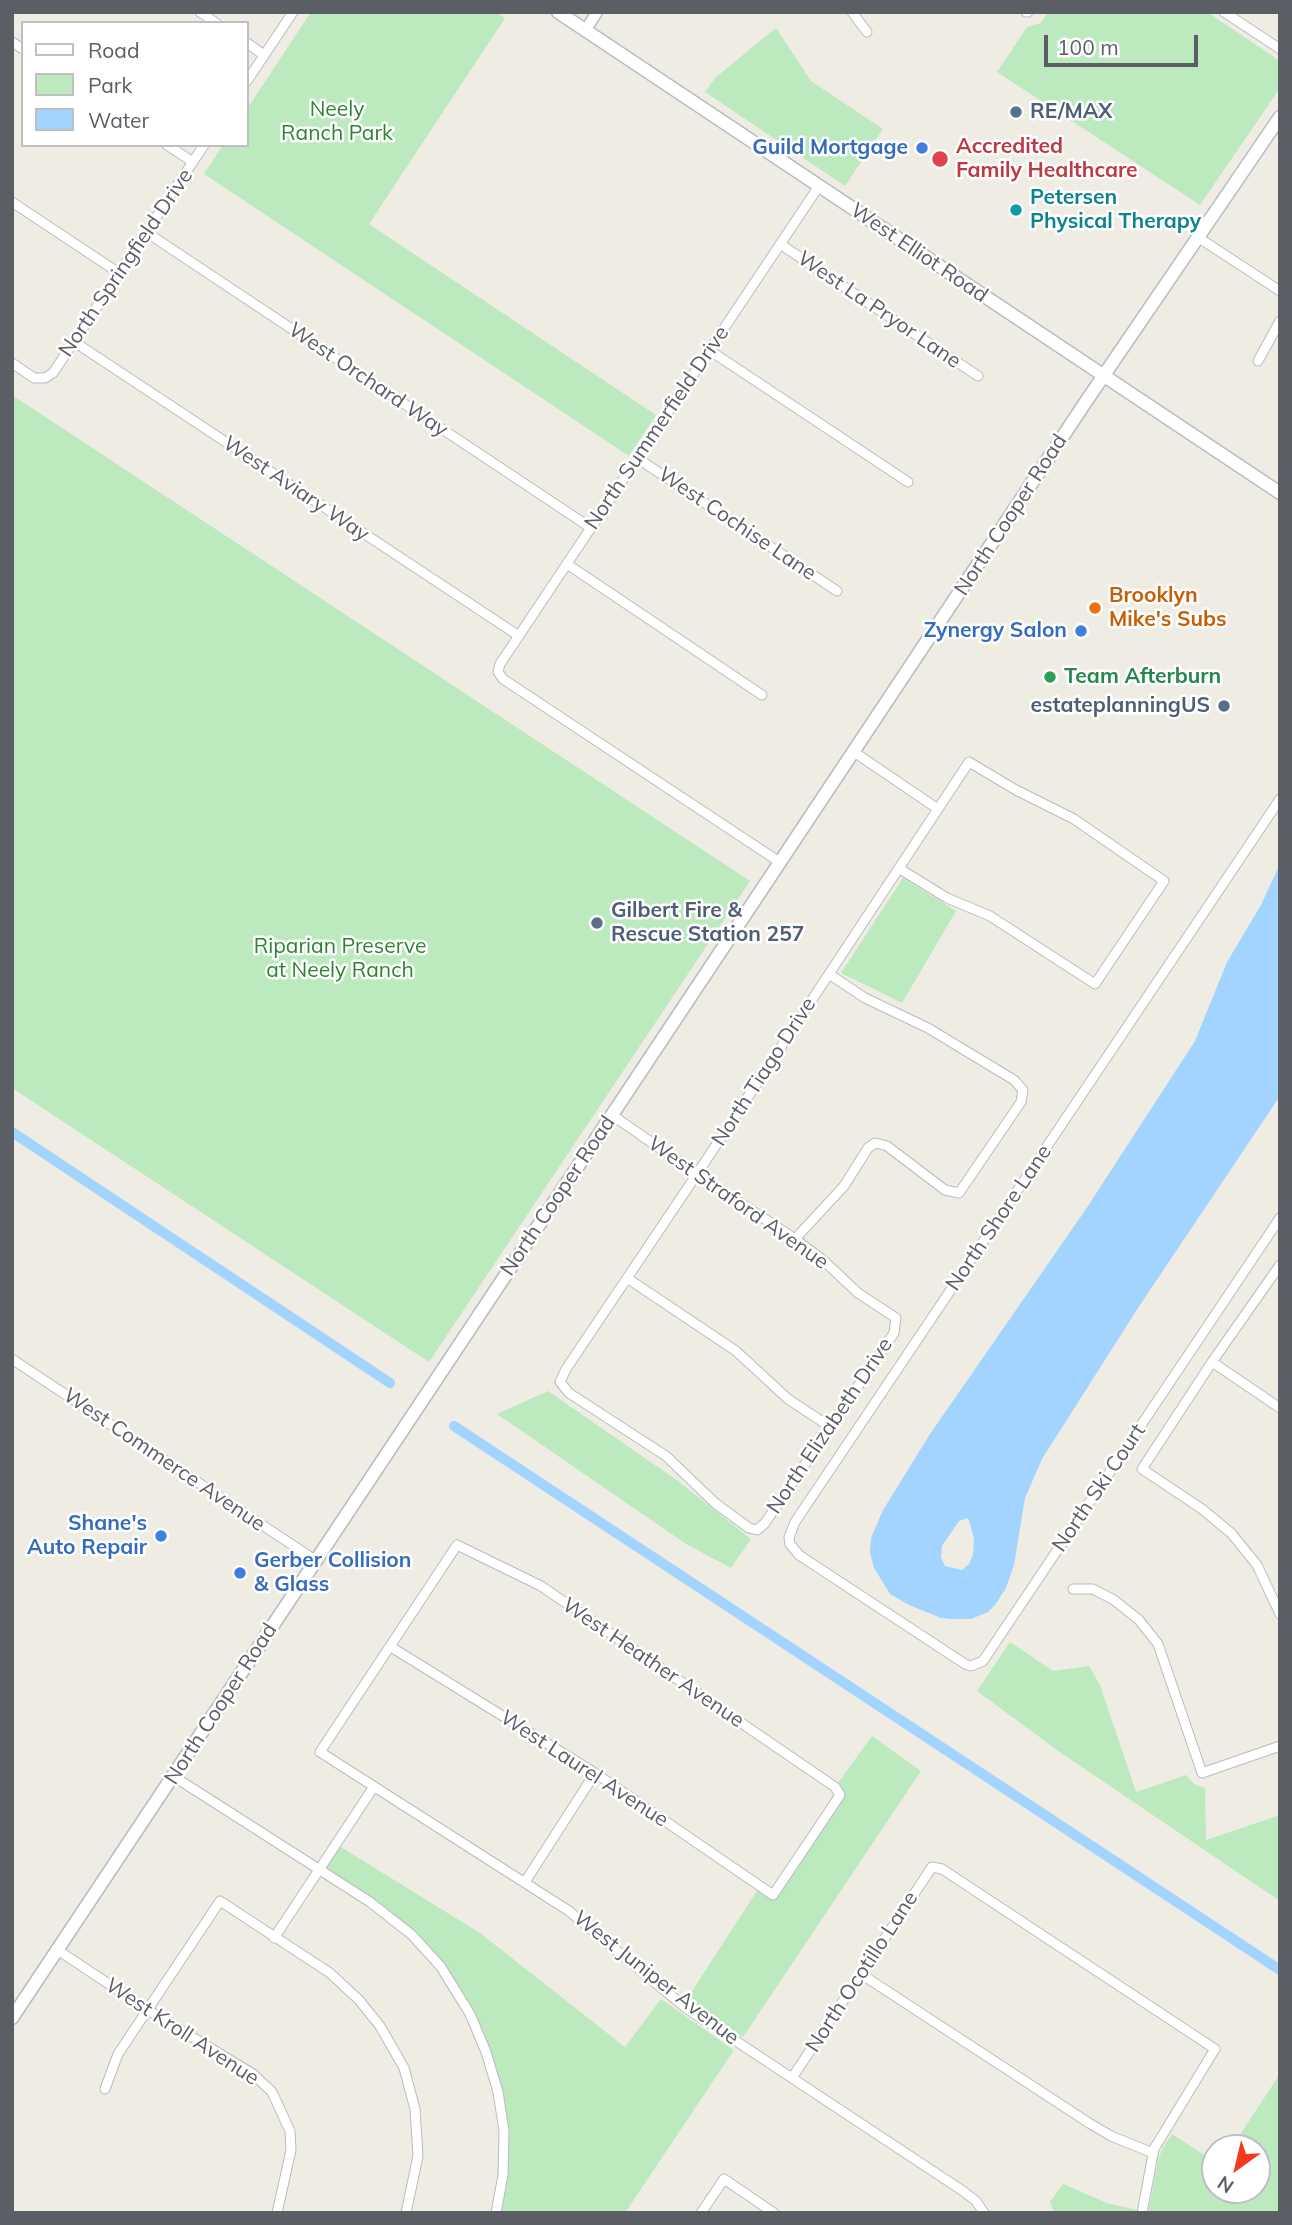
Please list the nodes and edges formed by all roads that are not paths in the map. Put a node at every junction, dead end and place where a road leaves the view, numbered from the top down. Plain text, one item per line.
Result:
1 (293, 12) edge
2 (558, 12) edge
3 (597, 12) edge
4 (852, 12) edge
5 (1224, 12) edge
6 (585, 31) junction
7 (867, 32) dead end
8 (248, 44) edge
9 (1280, 49) edge
10 (264, 55) junction
11 (248, 79) edge
12 (1280, 117) edge
13 (170, 147) edge
14 (203, 147) edge
15 (193, 162) junction
16 (819, 186) junction
17 (12, 202) edge
18 (146, 232) junction
19 (1199, 238) junction
20 (780, 244) junction
21 (119, 273) junction
22 (1280, 291) edge
23 (1280, 321) edge
24 (74, 341) junction
25 (709, 350) junction
26 (1258, 360) dead end
27 (12, 363) edge
28 (978, 376) dead end
29 (1104, 376) junction
30 (637, 458) junction
31 (908, 482) dead end
32 (1280, 493) edge
33 (591, 528) junction
34 (567, 564) junction
35 (836, 591) dead end
36 (519, 636) junction
37 (762, 695) dead end
38 (854, 752) junction
39 (1280, 799) edge
40 (938, 810) junction
41 (781, 863) junction
42 (900, 869) junction
43 (829, 974) junction
44 (612, 1115) junction
45 (697, 1174) junction
46 (1280, 1218) edge
47 (795, 1239) junction
48 (1280, 1265) edge
49 (627, 1278) junction
50 (896, 1318) joint
51 (12, 1359) edge
52 (1212, 1362) junction
53 (1280, 1409) edge
54 (829, 1426) junction
55 (757, 1530) joint
56 (315, 1560) junction
57 (1073, 1589) dead end
58 (884, 1610) joint
59 (1280, 1614) edge
60 (391, 1647) junction
61 (1280, 1745) edge
62 (595, 1773) junction
63 (173, 1776) junction
64 (373, 1788) junction
65 (319, 1871) junction
66 (525, 1881) junction
67 (773, 1895) joint
68 (274, 1938) junction
69 (56, 1949) junction
70 (861, 1974) junction
71 (148, 2010) junction
72 (12, 2018) edge
73 (792, 2078) junction
74 (105, 2089) dead end
75 (1153, 2153) junction
76 (277, 2213) edge
77 (406, 2213) edge
78 (496, 2213) edge
79 (701, 2213) edge
80 (774, 2213) edge
81 (984, 2213) edge
82 (1142, 2213) edge

1 - 10 street
2 - 6 main road, West Elliot Road
3 - 6 street
4 - 7 street
5 - 9 street
6 - 16 main road, West Elliot Road
8 - 10 street
10 - 11 street
12 - 19 main road, North Cooper Road
13 - 15 street
14 - 15 street, North Springfield Drive
15 - 18 street, North Springfield Drive
16 - 20 street, North Summerfield Drive
16 - 29 main road, West Elliot Road
17 - 21 street
18 - 21 street, North Springfield Drive
18 - 33 street, West Orchard Way
19 - 22 street
19 - 29 main road, North Cooper Road
20 - 25 street, North Summerfield Drive
20 - 28 street, West La Pryor Lane
21 - 24 street, North Springfield Drive
23 - 26 street
24 - 27 street, North Springfield Drive
24 - 36 street, West Aviary Way
25 - 30 street, North Summerfield Drive
25 - 31 street
29 - 32 main road, West Elliot Road
29 - 38 main road, North Cooper Road
30 - 33 street, North Summerfield Drive
30 - 35 street, West Cochise Lane
33 - 34 street, North Summerfield Drive
34 - 36 street, North Summerfield Drive
34 - 37 street
36 - 41 street, North Summerfield Drive
38 - 40 street
38 - 41 main road, North Cooper Road
39 - 58 street, North Shore Lane
40 - 42 street, North Tiago Drive
40 - 42 street, North Tiago Drive
41 - 44 main road, North Cooper Road
42 - 43 street, North Tiago Drive
43 - 45 street, North Tiago Drive
43 - 47 street
44 - 45 street, West Straford Avenue
44 - 56 main road, North Cooper Road
45 - 47 street, West Straford Avenue
45 - 49 street, North Tiago Drive
46 - 58 street, North Ski Court
47 - 50 street, West Straford Avenue
48 - 52 street
49 - 54 street
49 - 55 street, North Tiago Drive
50 - 54 street, North Elizabeth Drive
51 - 56 street, West Commerce Avenue
52 - 53 street
52 - 59 street
54 - 55 street, North Elizabeth Drive
56 - 63 main road, North Cooper Road
57 - 61 street
60 - 62 street, West Laurel Avenue
60 - 64 street, West Juniper Avenue
60 - 67 street, West Heather Avenue
62 - 66 street
62 - 67 street, West Laurel Avenue
63 - 65 street
63 - 69 main road, North Cooper Road
64 - 65 street
64 - 66 street, West Juniper Avenue
65 - 68 street
65 - 78 street
66 - 73 street, West Juniper Avenue
68 - 71 street
68 - 77 street
69 - 71 street, West Kroll Avenue
69 - 72 main road, North Cooper Road
70 - 73 street, North Ocotillo Lane
70 - 75 street
70 - 75 street, North Ocotillo Lane
71 - 74 street
71 - 76 street, West Kroll Avenue
73 - 81 street, West Juniper Avenue
75 - 82 street
79 - 80 street

